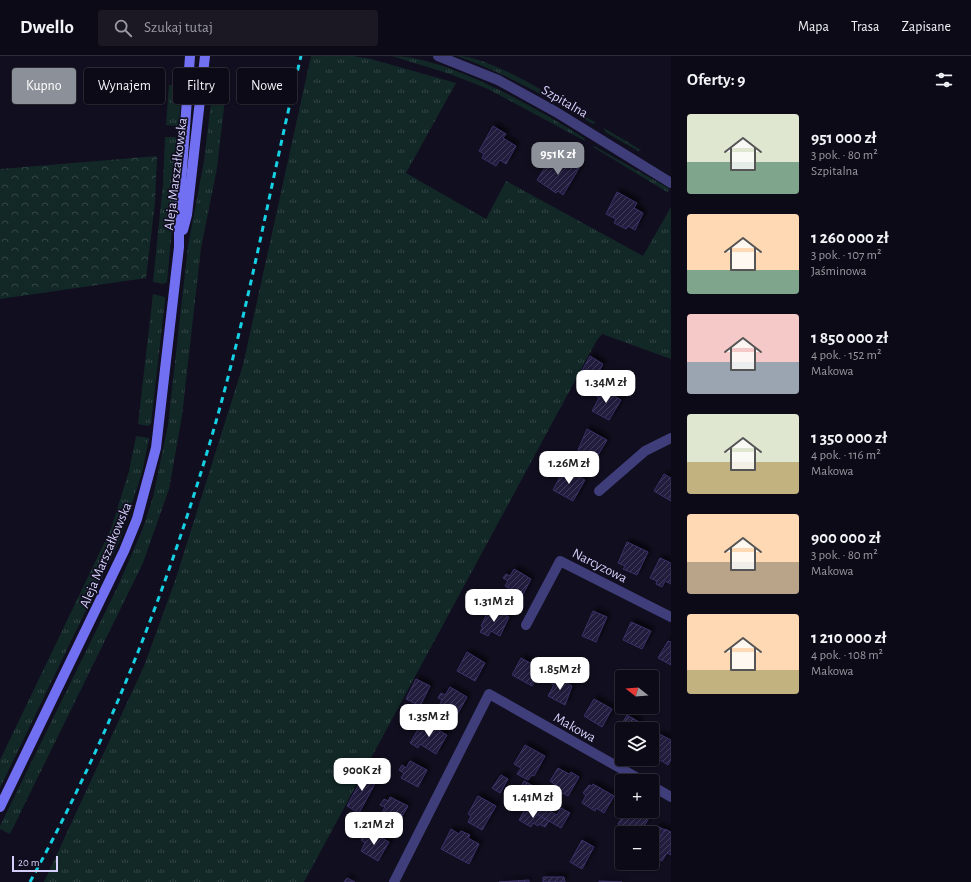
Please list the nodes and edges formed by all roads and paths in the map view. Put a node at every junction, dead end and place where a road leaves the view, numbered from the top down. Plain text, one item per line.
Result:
1 (190, 56) edge
2 (205, 56) edge
3 (438, 56) edge
4 (671, 183) edge
5 (179, 247) junction
6 (671, 438) edge
7 (599, 491) dead end
8 (671, 617) edge
9 (526, 625) dead end
10 (631, 774) edge
11 (659, 790) edge
12 (671, 797) edge
13 (0, 807) edge
14 (394, 882) edge

1 - 5 main road, Aleja Marszałkowska
2 - 5 main road, Aleja Marszałkowska
3 - 4 street, Szpitalna
5 - 13 main road, Aleja Marszałkowska
6 - 7 street
8 - 9 street, Narcyzowa
10 - 14 street, Makowa
11 - 12 street

